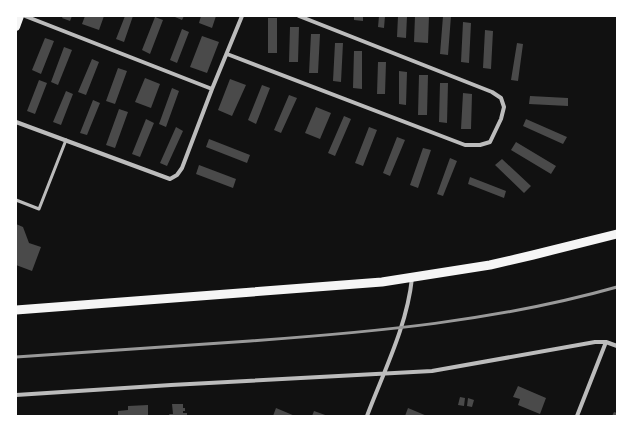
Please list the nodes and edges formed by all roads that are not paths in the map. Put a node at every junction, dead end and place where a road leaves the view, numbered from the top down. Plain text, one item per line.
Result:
1 (20, 16) edge
2 (25, 16) edge
3 (242, 16) edge
4 (299, 16) edge
5 (16, 25) edge
6 (227, 54) junction
7 (212, 90) junction
8 (16, 122) edge
9 (66, 140) junction
10 (16, 200) edge
11 (617, 234) edge
12 (412, 278) junction
13 (16, 310) edge
14 (606, 342) junction
15 (617, 346) edge
16 (384, 374) junction
17 (16, 396) edge
18 (367, 416) edge
19 (577, 416) edge

1 - 5 main road
2 - 7 street
3 - 6 street
4 - 6 street
6 - 7 street
7 - 9 street
8 - 9 street
9 - 10 lane
11 - 12 main road
12 - 13 main road
12 - 16 street
14 - 15 street
14 - 16 street
14 - 19 street
16 - 17 street
16 - 18 street

